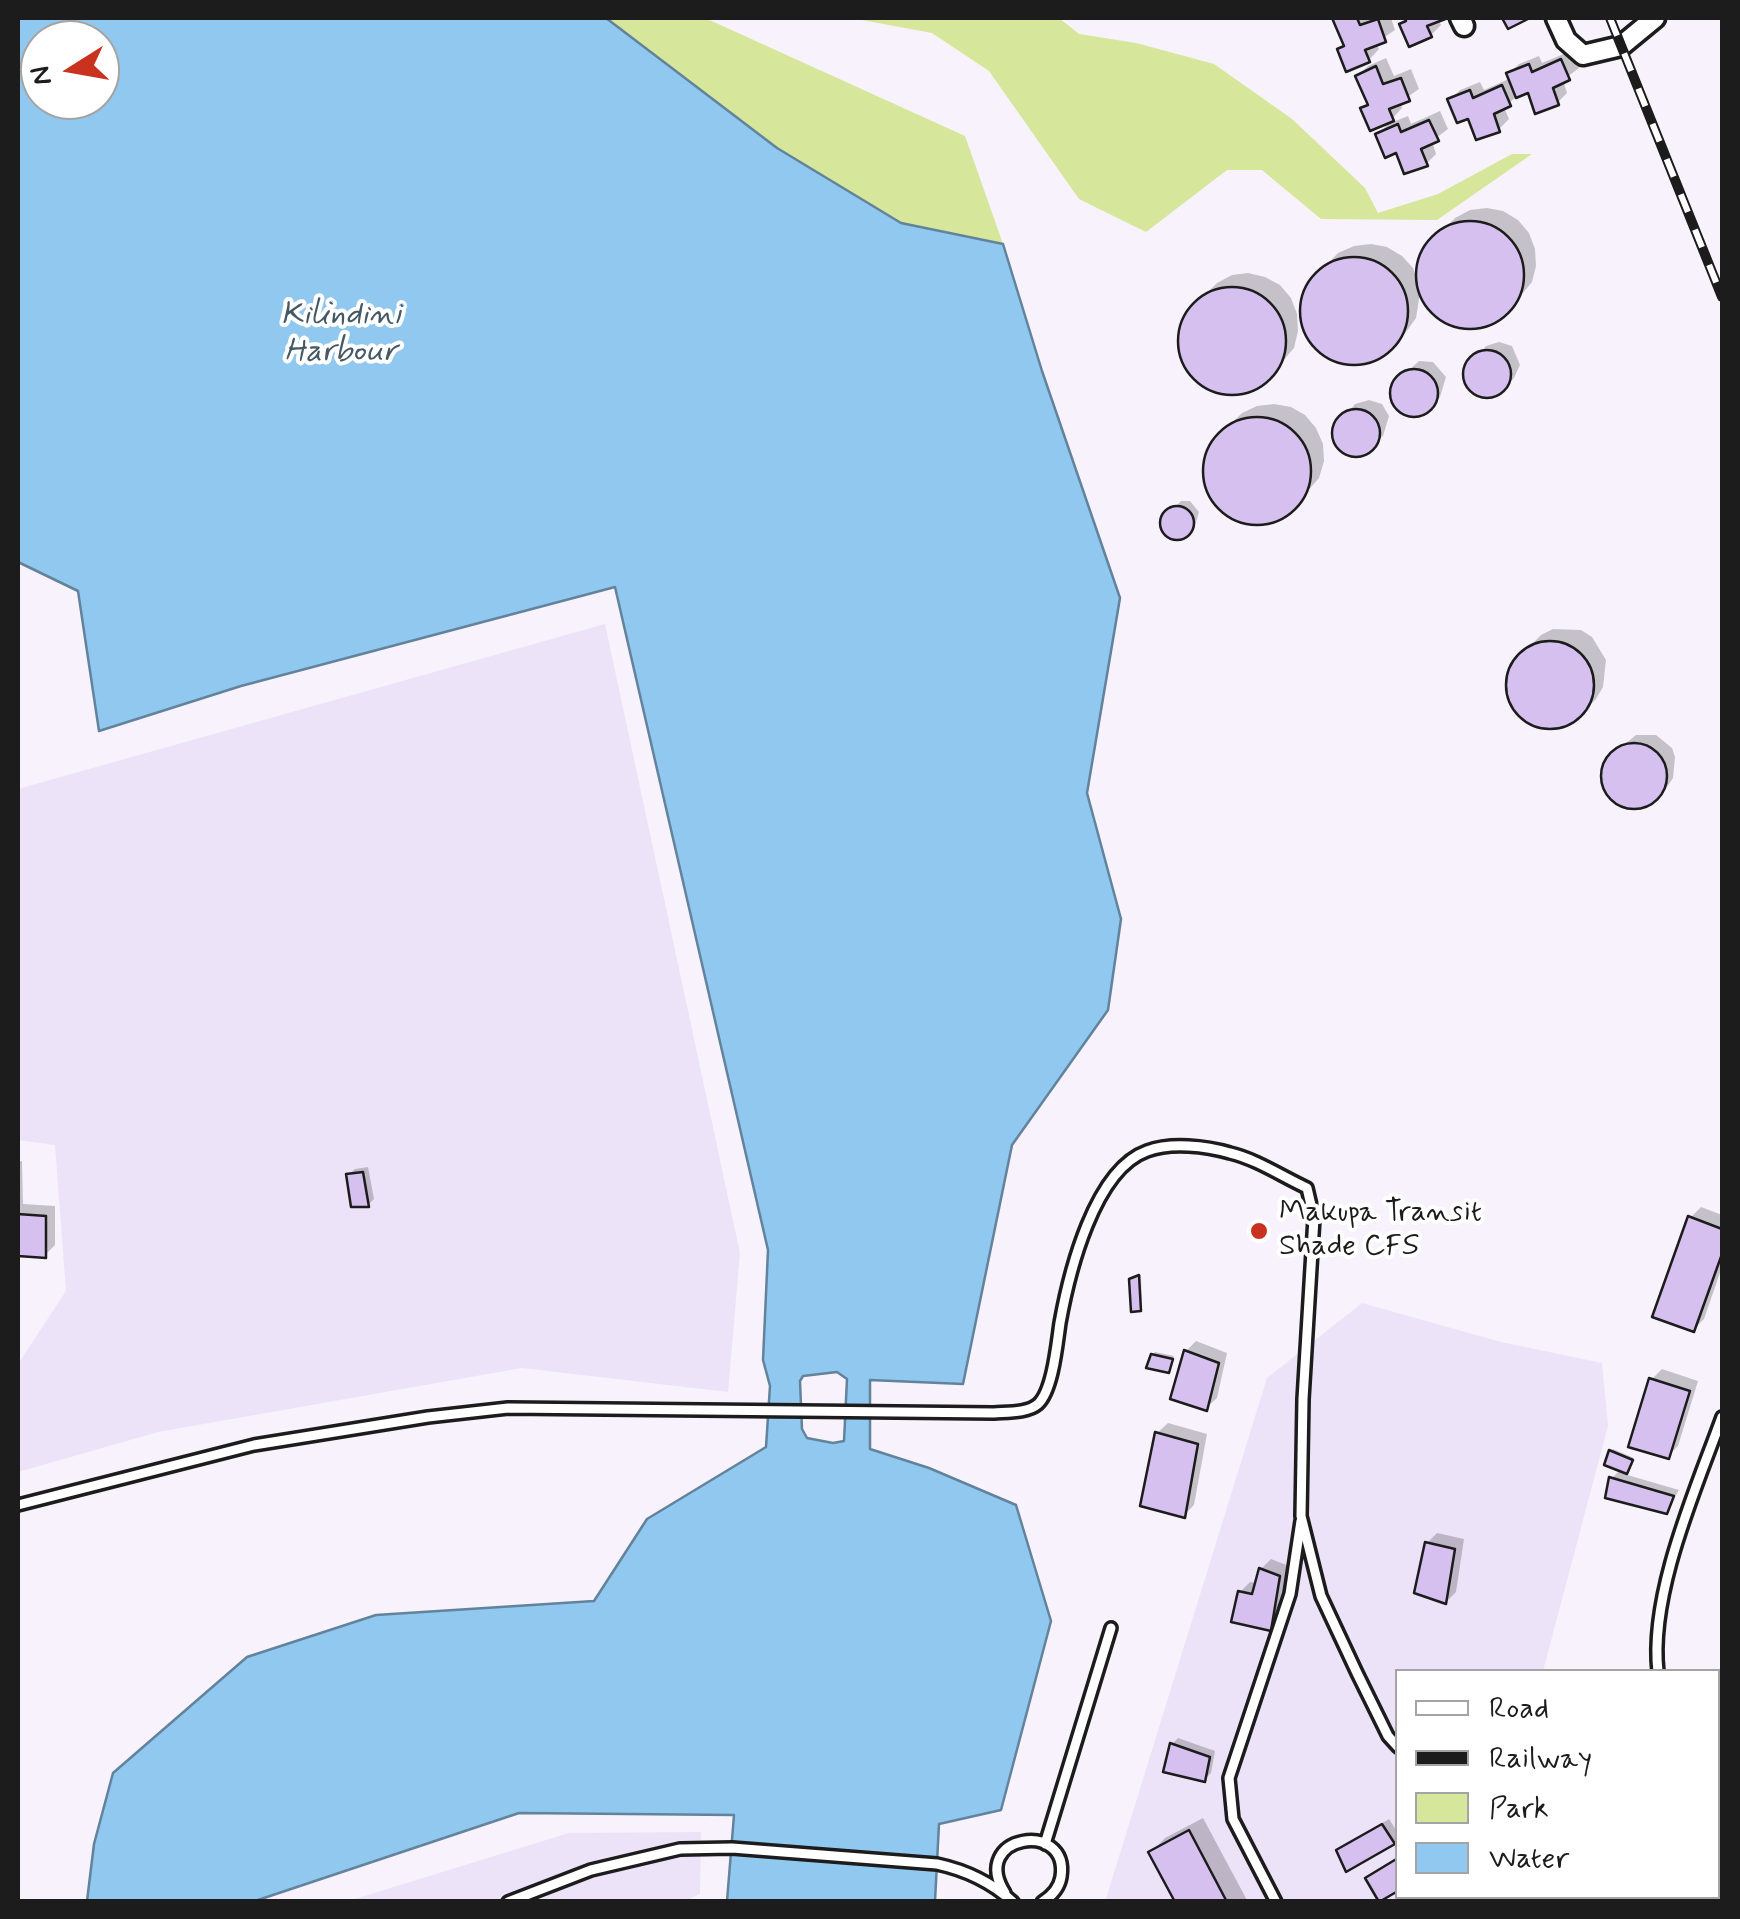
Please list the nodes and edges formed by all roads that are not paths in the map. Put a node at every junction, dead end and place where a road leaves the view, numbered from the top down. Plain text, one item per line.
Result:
1 (1556, 18) edge
2 (1655, 18) edge
3 (1722, 1417) edge
4 (18, 1504) edge
5 (1302, 1516) junction
6 (1111, 1628) dead end
7 (1658, 1669) edge
8 (1395, 1744) edge
9 (1046, 1844) junction
10 (1012, 1900) edge
11 (508, 1902) edge
12 (1042, 1902) edge
13 (1276, 1902) edge

1 - 2 street
3 - 7 lane
4 - 5 lane
5 - 8 lane
5 - 13 lane
6 - 9 lane
9 - 10 lane
9 - 12 lane
10 - 11 lane

